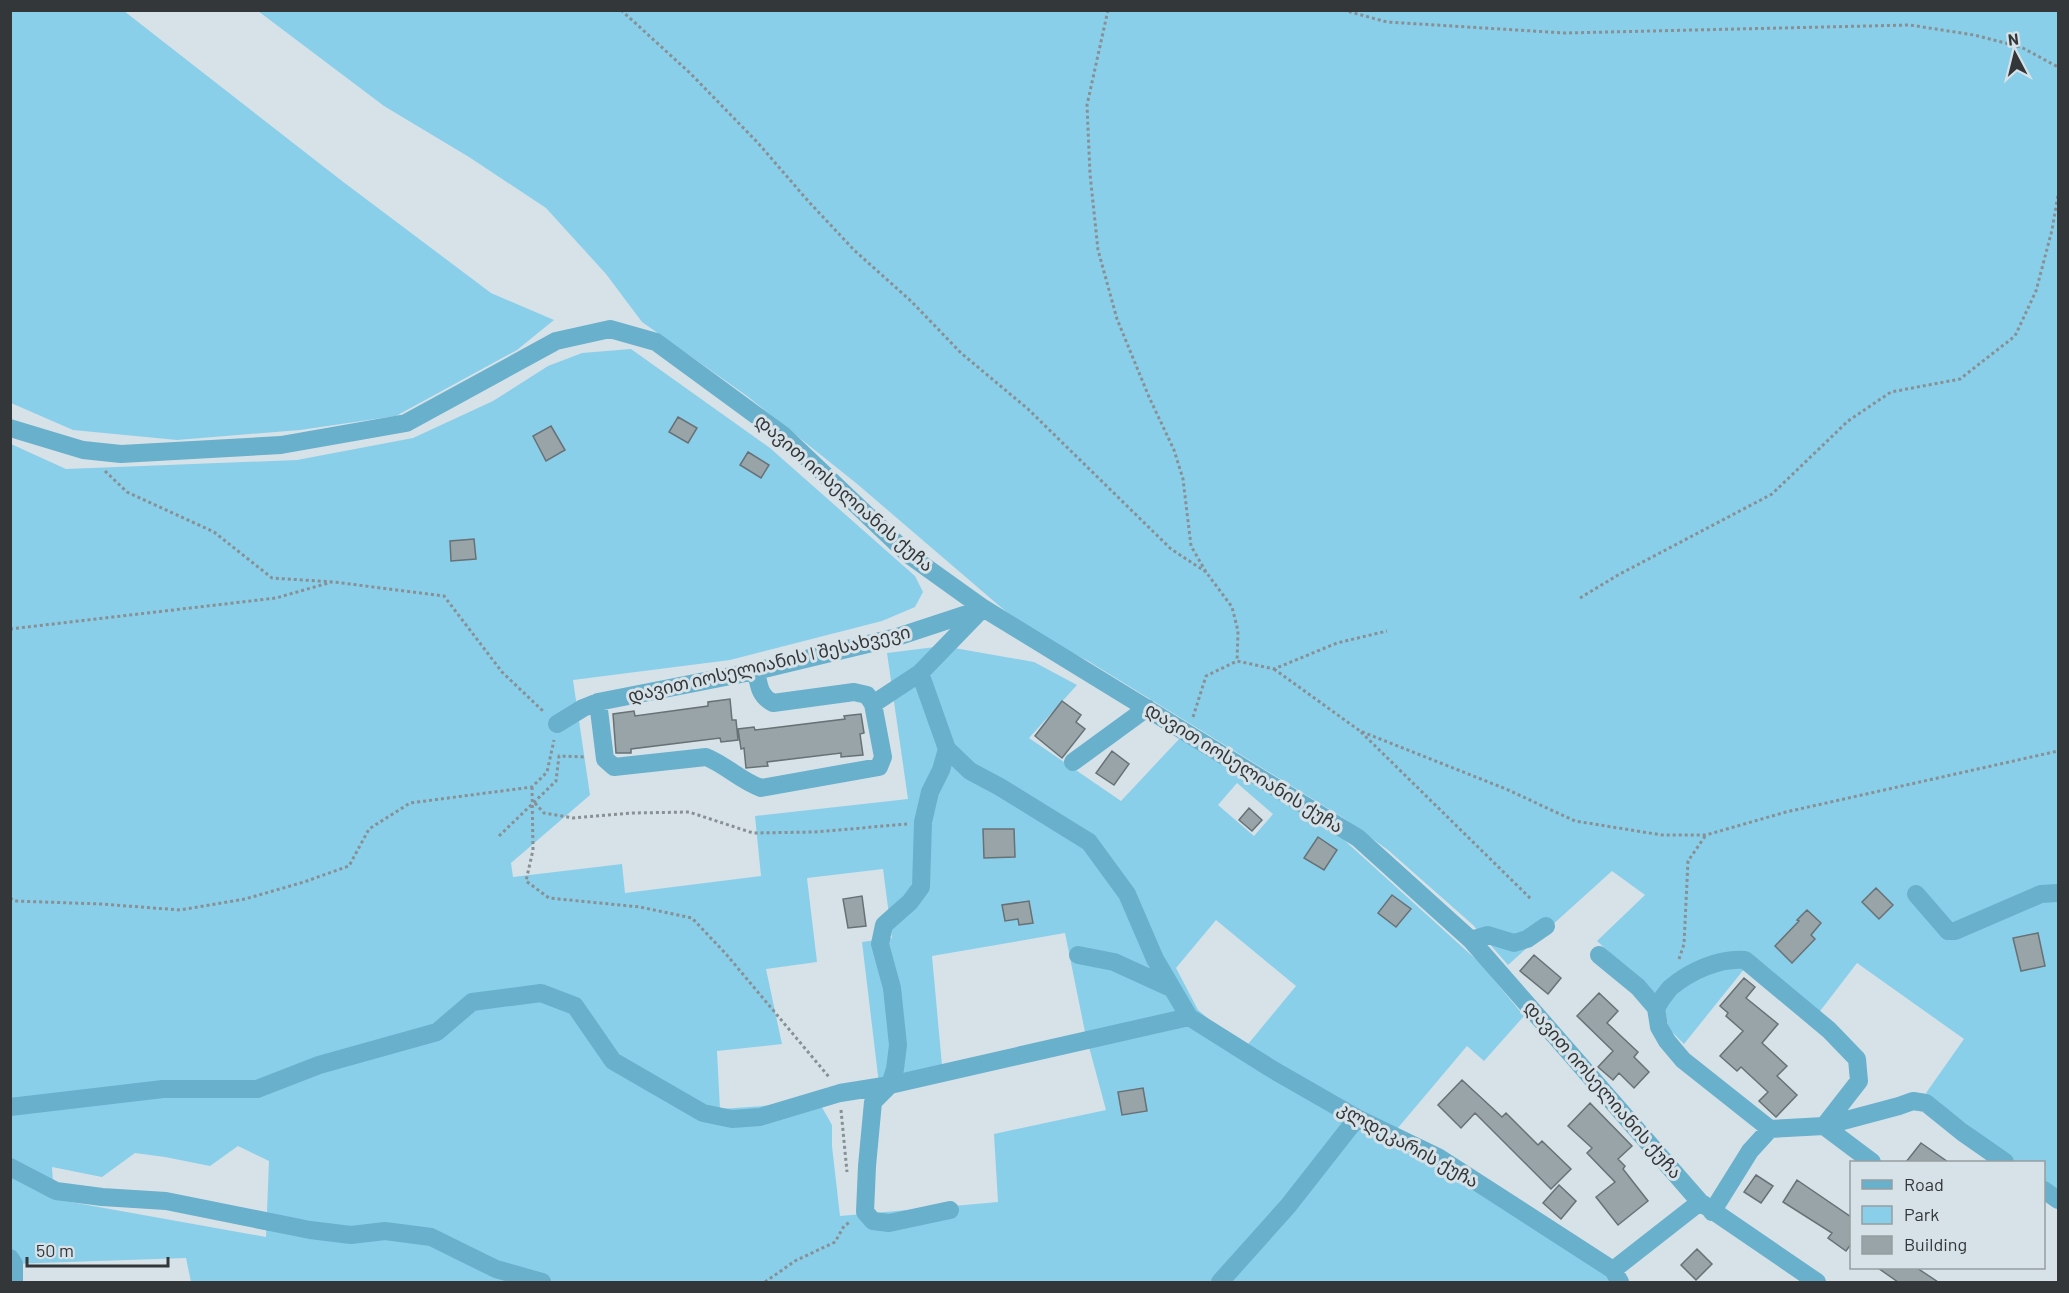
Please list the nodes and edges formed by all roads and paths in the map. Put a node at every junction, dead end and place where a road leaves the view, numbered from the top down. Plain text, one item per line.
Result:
1 (621, 10) edge
2 (1108, 10) edge
3 (1343, 10) edge
4 (2058, 67) edge
5 (2058, 195) edge
6 (10, 428) edge
7 (83, 450) junction
8 (1206, 572) junction
9 (334, 582) junction
10 (1580, 598) dead end
11 (983, 608) junction
12 (10, 629) edge
13 (1387, 631) dead end
14 (1238, 661) junction
15 (1274, 669) junction
16 (756, 671) junction
17 (920, 673) junction
18 (598, 702) junction
19 (873, 704) junction
20 (1147, 708) junction
21 (557, 724) junction
22 (1360, 731) junction
23 (1188, 733) junction
24 (947, 749) junction
25 (2058, 751) edge
26 (606, 759) junction
27 (1073, 762) dead end
28 (532, 786) junction
29 (534, 802) junction
30 (923, 822) junction
31 (1706, 835) junction
32 (499, 836) dead end
33 (2058, 892) edge
34 (1916, 894) dead end
35 (10, 898) edge
36 (1532, 900) dead end
37 (1546, 926) dead end
38 (1471, 940) junction
39 (1078, 955) dead end
40 (1599, 955) dead end
41 (1171, 988) junction
42 (1669, 989) junction
43 (1656, 1008) junction
44 (1189, 1017) junction
45 (890, 1085) junction
46 (840, 1093) junction
47 (10, 1107) edge
48 (1357, 1118) junction
49 (1824, 1126) junction
50 (1770, 1130) junction
51 (1871, 1161) edge
52 (2004, 1161) edge
53 (10, 1167) edge
54 (847, 1175) dead end
55 (2045, 1191) edge
56 (2058, 1200) edge
57 (1706, 1207) junction
58 (950, 1210) dead end
59 (865, 1212) junction
60 (10, 1258) edge
61 (1617, 1276) edge
62 (14, 1282) edge
63 (542, 1282) edge
64 (765, 1282) edge
65 (1220, 1282) edge
66 (1817, 1282) edge

1 - 8 path
2 - 8 path
3 - 4 path
5 - 10 path
6 - 7 street
7 - 9 path
7 - 11 street, დავით იოსელიანის ქუჩა
8 - 14 path
9 - 12 path
9 - 21 path
11 - 16 street, დავით იოსელიანის I შესახვევი
11 - 17 street
11 - 20 street, დავით იოსელიანის ქუჩა
13 - 15 path
14 - 15 path
14 - 23 path
15 - 22 path
16 - 18 street, დავით იოსელიანის I შესახვევი
16 - 19 street
17 - 19 street
17 - 24 street
18 - 21 street, დავით იოსელიანის I შესახვევი
18 - 26 street
19 - 26 street
20 - 23 street, დავით იოსელიანის ქუჩა
20 - 27 street
21 - 28 path
22 - 31 path
22 - 36 path
23 - 38 street, დავით იოსელიანის ქუჩა
24 - 30 street
24 - 41 street
25 - 31 path
26 - 29 path
28 - 29 path
28 - 35 path
29 - 30 path
29 - 32 path
29 - 46 path
30 - 45 street
31 - 42 path
33 - 34 street
37 - 38 street
38 - 57 street, დავით იოსელიანის ქუჩა
39 - 41 street
40 - 43 street
41 - 44 street
42 - 43 street
42 - 49 street
43 - 50 street
44 - 45 street
44 - 48 street, კლდეკარის ქუჩა
45 - 46 street
45 - 59 street
46 - 47 street
46 - 54 path
48 - 61 street, კლდეკარის ქუჩა
48 - 65 street
49 - 50 street
49 - 51 street
49 - 52 street
50 - 57 street
53 - 63 street
55 - 56 street
57 - 61 street
57 - 66 street, დავით იოსელიანის ქუჩა
58 - 59 street
59 - 64 path
60 - 62 street

